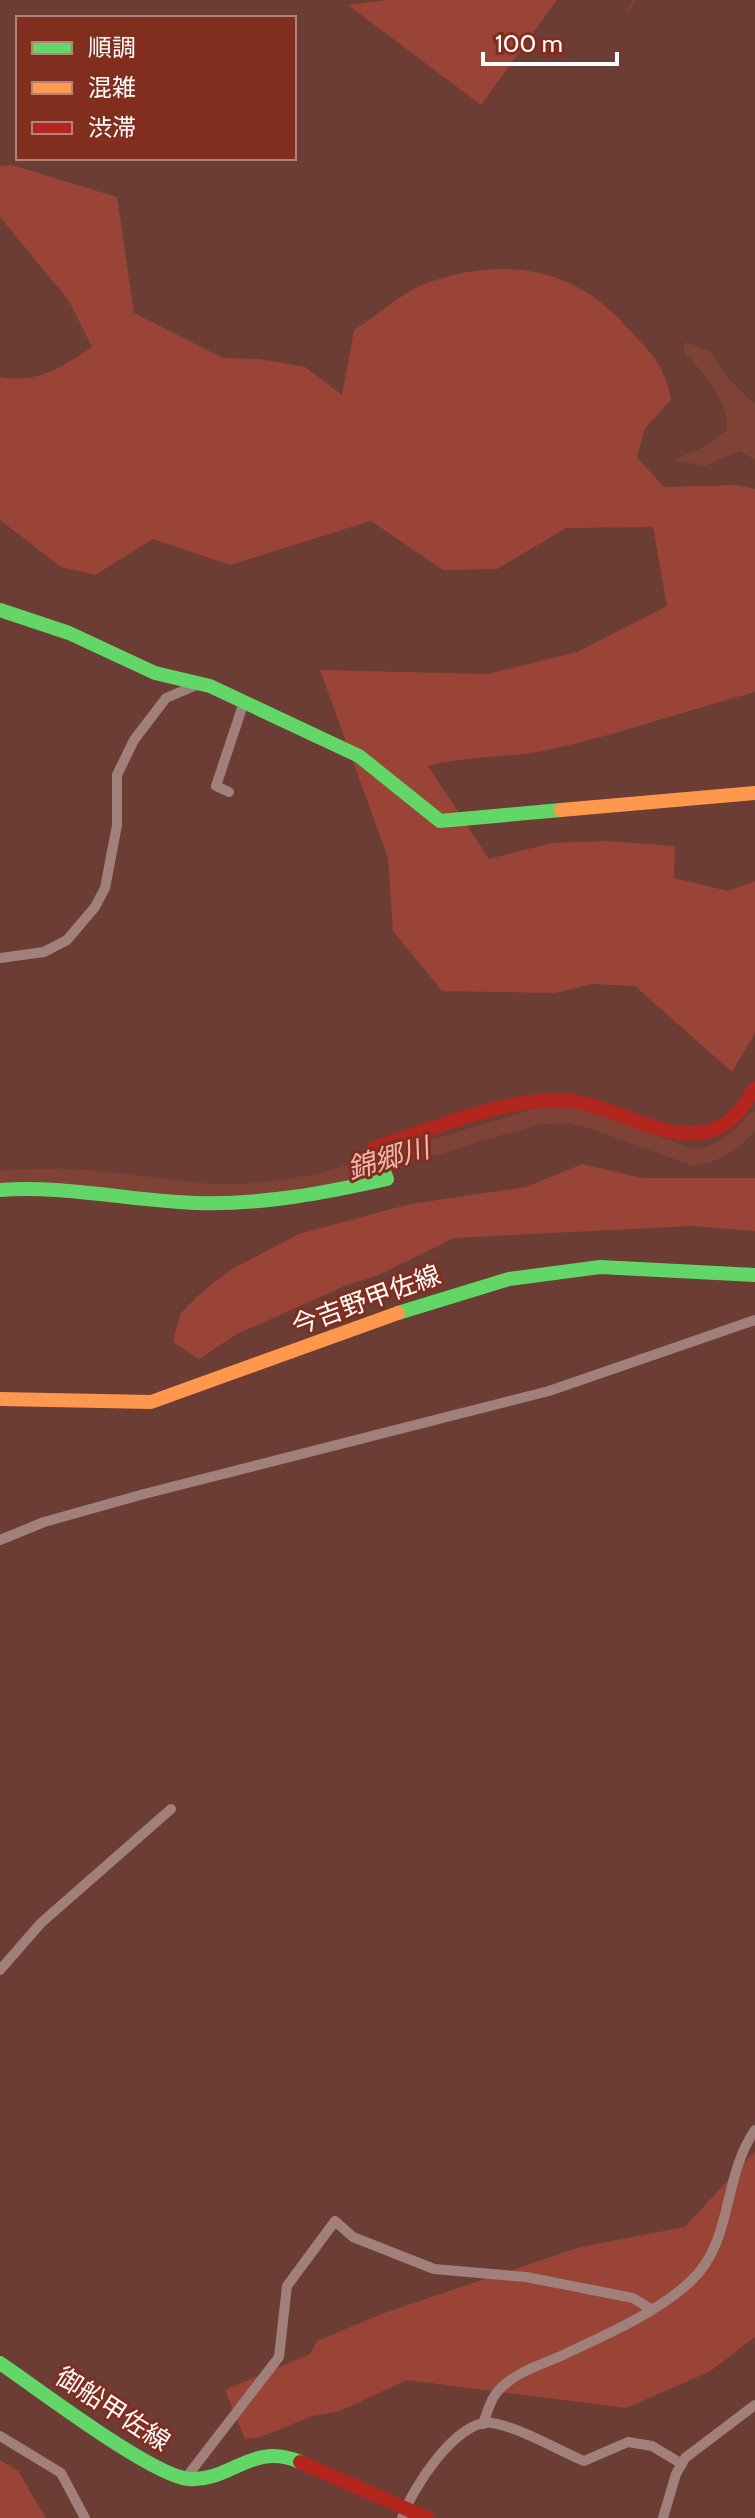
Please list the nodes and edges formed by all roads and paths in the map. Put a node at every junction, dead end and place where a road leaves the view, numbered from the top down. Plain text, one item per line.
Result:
1 (0, 610) edge
2 (199, 684) junction
3 (244, 702) junction
4 (229, 792) dead end
5 (755, 793) edge
6 (0, 958) edge
7 (755, 1088) edge
8 (0, 1190) edge
9 (755, 1275) edge
10 (755, 1320) edge
11 (0, 1399) edge
12 (0, 1540) edge
13 (171, 1809) dead end
14 (0, 1970) edge
15 (755, 2130) edge
16 (651, 2309) junction
17 (0, 2363) edge
18 (755, 2405) edge
19 (483, 2424) junction
20 (0, 2436) edge
21 (682, 2464) junction
22 (185, 2479) junction
23 (404, 2513) edge
24 (85, 2518) edge
25 (427, 2518) edge
26 (663, 2518) edge

1 - 2 street
2 - 3 street
2 - 6 street
3 - 4 street
3 - 5 street
7 - 8 street
9 - 11 street, 今吉野甲佐線
10 - 12 street
13 - 14 street
15 - 16 street
16 - 19 street
16 - 22 street
17 - 22 street, 御船甲佐線
18 - 21 street
19 - 21 street
19 - 23 street
20 - 24 street
21 - 26 street
22 - 23 street, 御船甲佐線
23 - 25 street, 御船甲佐線

